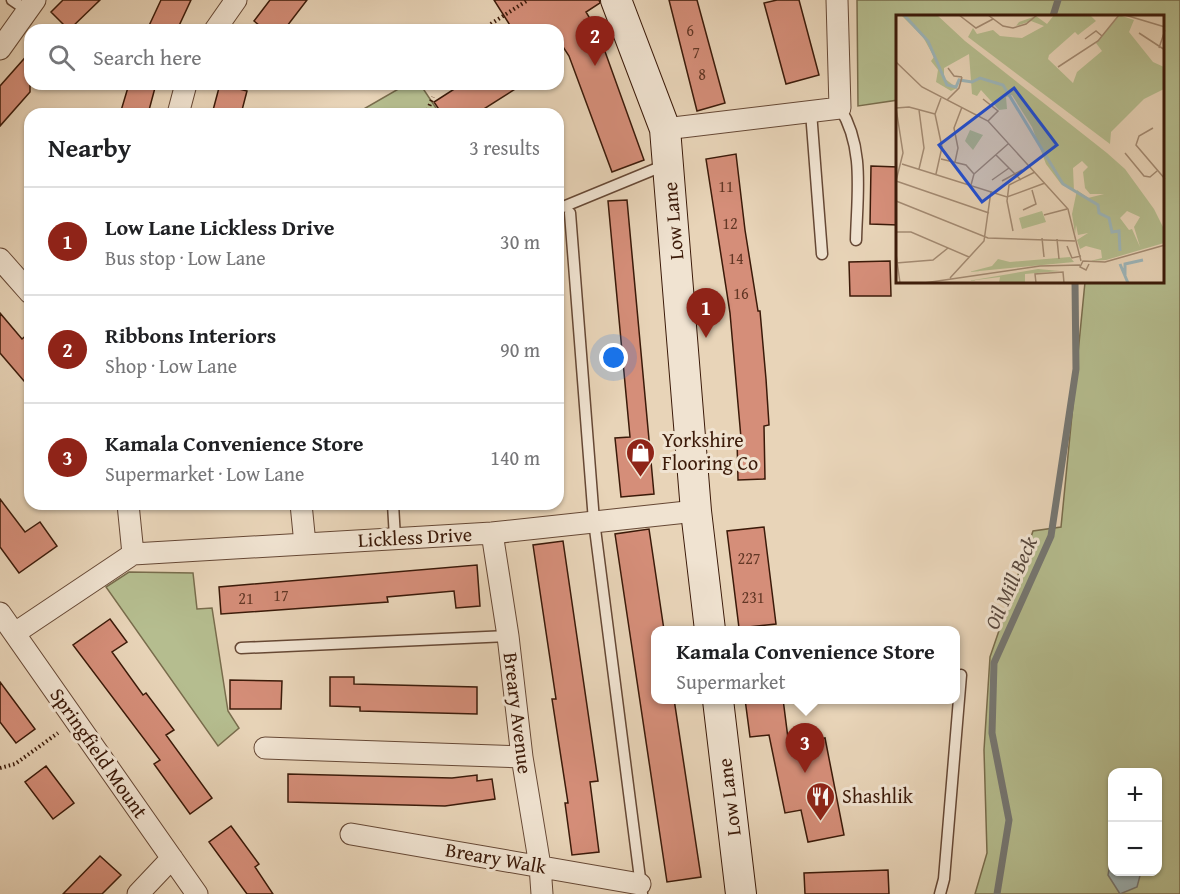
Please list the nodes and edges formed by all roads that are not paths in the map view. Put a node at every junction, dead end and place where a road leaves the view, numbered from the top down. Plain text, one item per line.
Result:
1 (236, 0) edge
2 (616, 0) edge
3 (837, 0) edge
4 (25, 4) edge
5 (223, 24) edge
6 (0, 49) edge
7 (184, 90) edge
8 (180, 108) edge
9 (840, 108) junction
10 (811, 112) junction
11 (665, 129) junction
12 (668, 164) junction
13 (564, 207) edge
14 (570, 213) dead end
15 (856, 240) dead end
16 (822, 254) dead end
17 (0, 260) edge
18 (24, 285) edge
19 (129, 510) edge
20 (302, 510) edge
21 (393, 510) edge
22 (696, 511) junction
23 (594, 521) junction
24 (492, 533) junction
25 (395, 538) junction
26 (305, 544) junction
27 (133, 554) junction
28 (0, 613) edge
29 (710, 626) edge
30 (15, 633) junction
31 (508, 636) junction
32 (241, 648) dead end
33 (961, 675) dead end
34 (960, 687) edge
35 (719, 704) edge
36 (959, 704) edge
37 (265, 748) dead end
38 (522, 757) junction
39 (351, 834) dead end
40 (172, 858) junction
41 (540, 866) junction
42 (641, 889) edge
43 (138, 894) edge
44 (197, 894) edge
45 (542, 894) edge
46 (741, 894) edge
47 (940, 894) edge

1 - 5 street
2 - 11 street, Low Lane
3 - 9 street
4 - 6 street
7 - 8 street
9 - 10 street
9 - 15 lane
10 - 11 street
10 - 16 lane
11 - 12 street, Low Lane
12 - 13 lane
12 - 22 street, Low Lane
14 - 23 lane
17 - 18 street
19 - 27 street
20 - 26 street
21 - 25 lane
22 - 23 street, Lickless Drive
22 - 29 street, Low Lane
23 - 24 street, Lickless Drive
23 - 42 lane
24 - 25 street, Lickless Drive
24 - 31 street, Breary Avenue
25 - 26 street, Lickless Drive
26 - 27 street, Lickless Drive
27 - 30 street
28 - 30 street, Springfield Mount
30 - 40 street, Springfield Mount
31 - 32 lane
31 - 38 street, Breary Avenue
33 - 34 lane
35 - 46 street, Low Lane
36 - 47 lane
37 - 38 street
38 - 41 street, Breary Avenue
39 - 41 street, Breary Walk
40 - 43 street
40 - 44 street, Springfield Mount
41 - 42 street, Breary Walk
41 - 45 street, Breary Avenue

